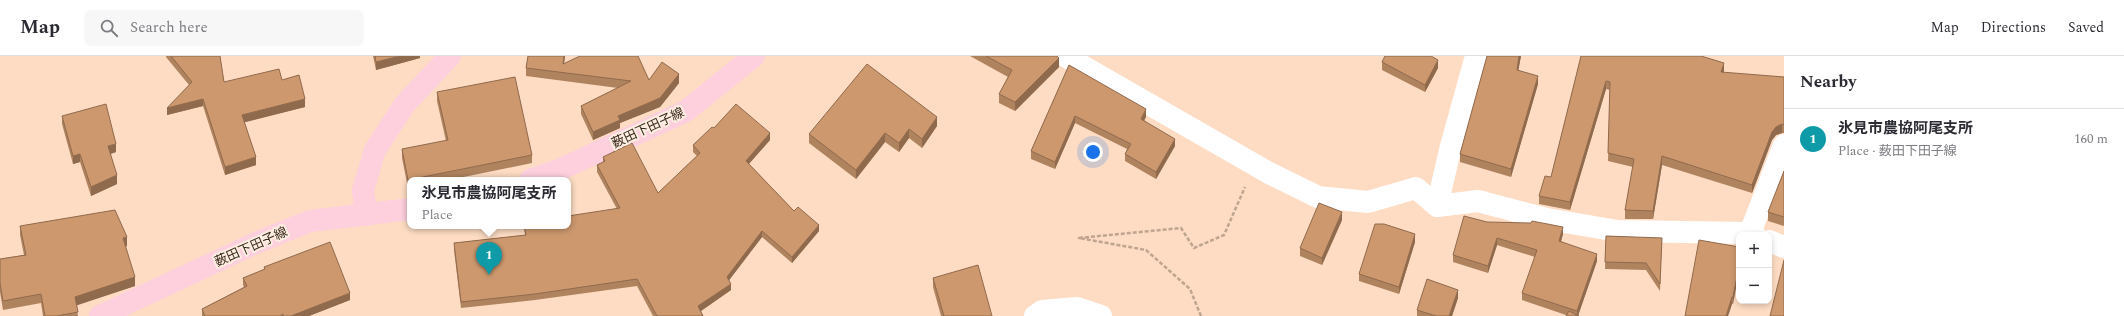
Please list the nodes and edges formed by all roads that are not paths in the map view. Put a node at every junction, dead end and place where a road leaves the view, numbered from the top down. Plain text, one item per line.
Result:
1 (450, 56) edge
2 (754, 56) edge
3 (1065, 56) edge
4 (1476, 56) edge
5 (1784, 145) edge
6 (539, 177) edge
7 (1437, 206) junction
8 (407, 209) edge
9 (366, 215) junction
10 (1759, 232) edge
11 (1736, 235) edge
12 (1772, 242) edge
13 (1784, 247) edge
14 (100, 316) edge
15 (1035, 316) edge
16 (1101, 316) edge

1 - 9 main road
2 - 6 main road, 薮田下田子線
3 - 7 street
4 - 7 street
5 - 10 street
7 - 11 street
8 - 9 main road, 薮田下田子線
9 - 14 main road, 薮田下田子線
12 - 13 street
15 - 16 street

